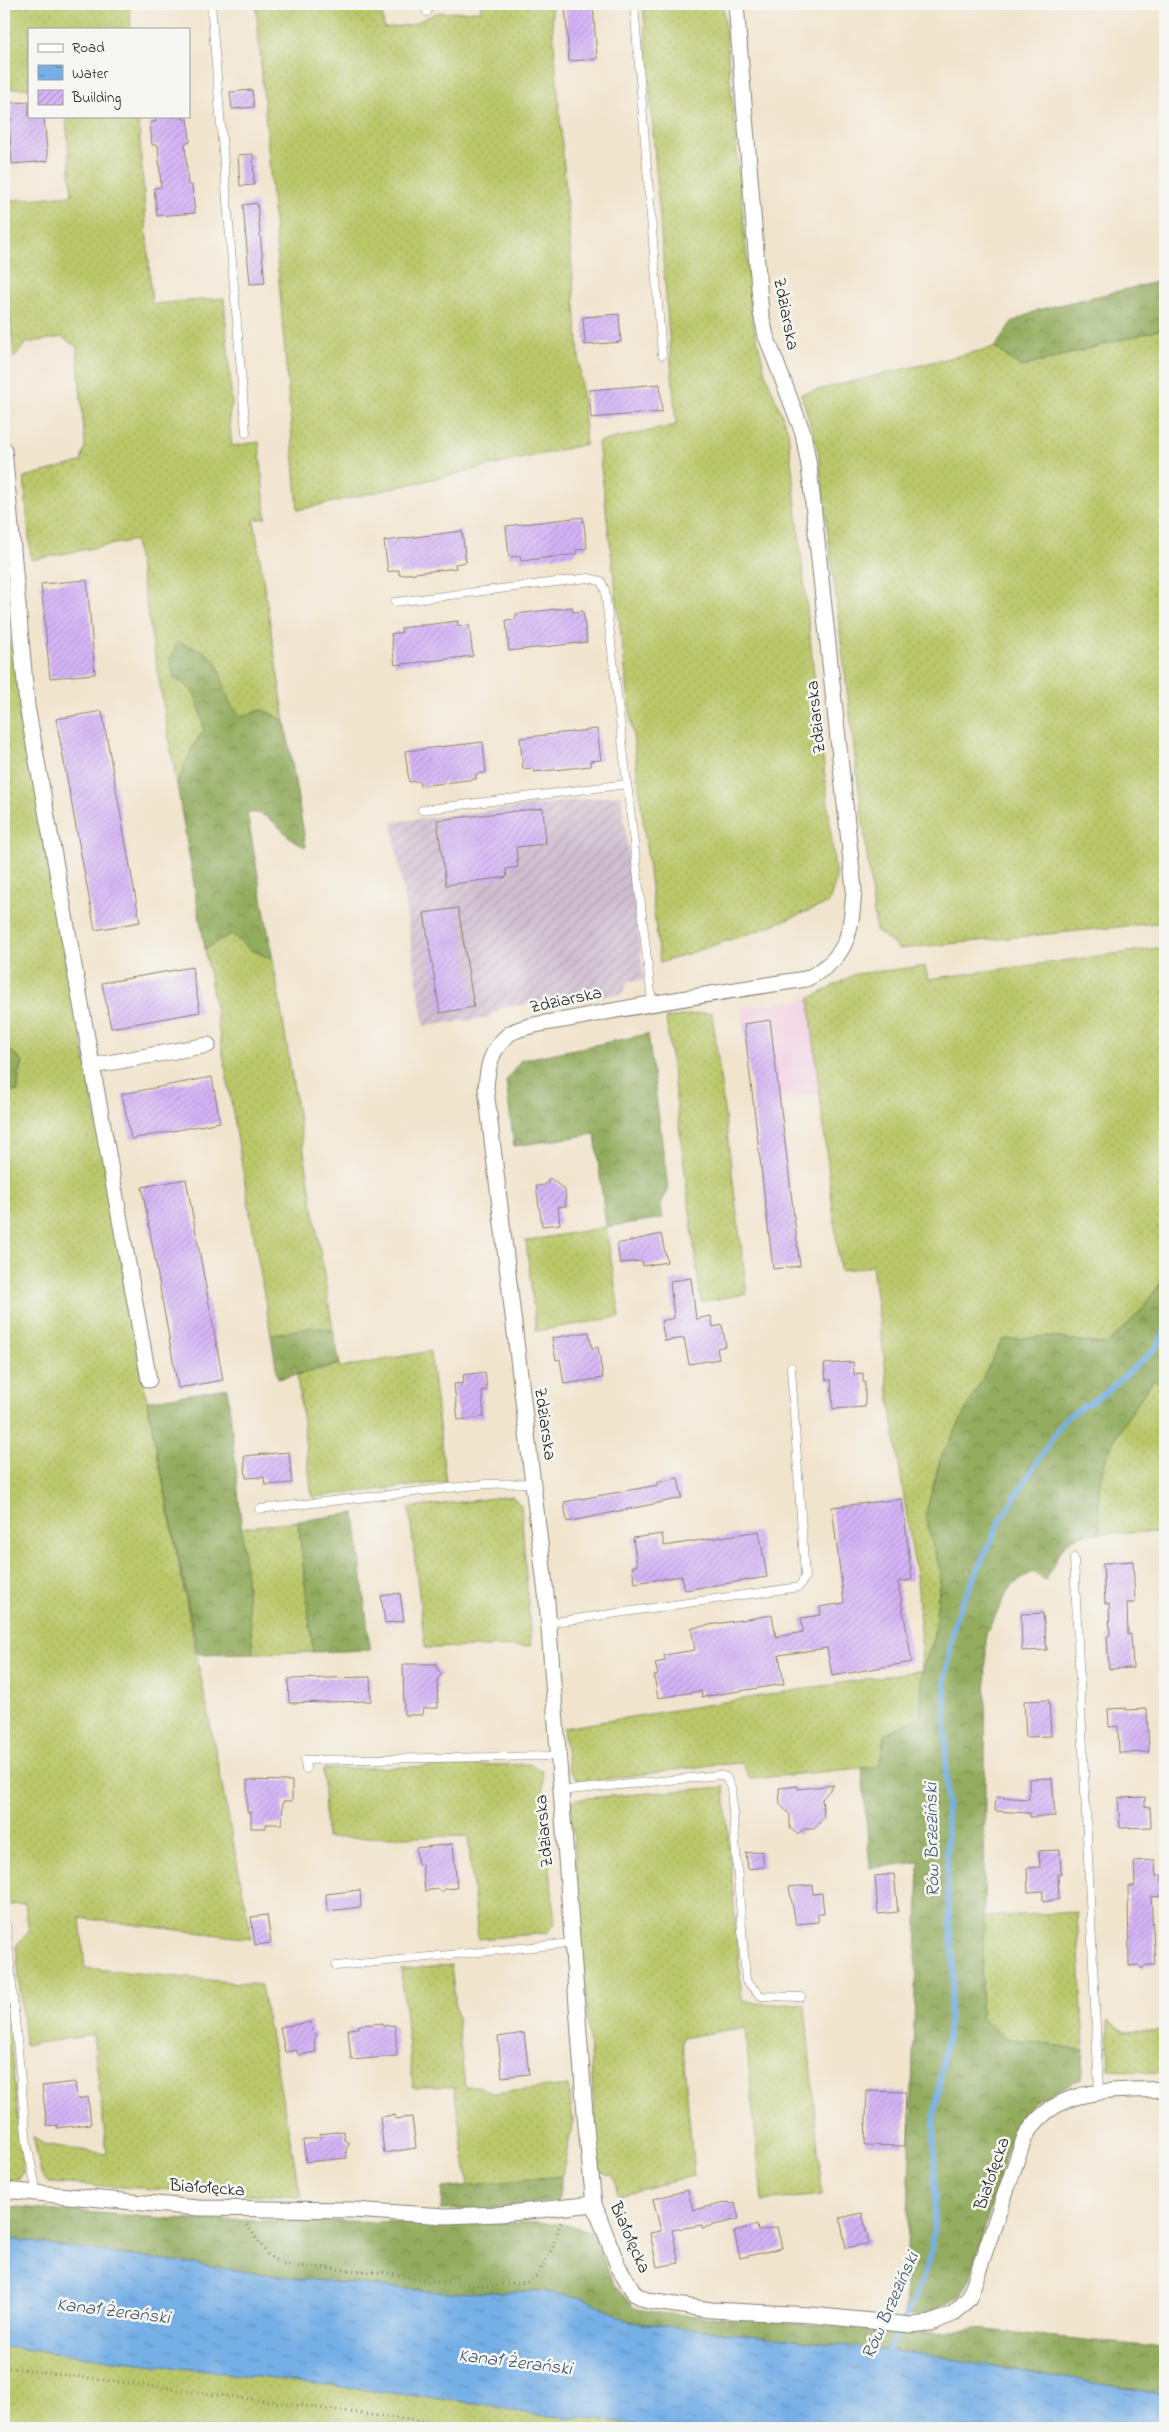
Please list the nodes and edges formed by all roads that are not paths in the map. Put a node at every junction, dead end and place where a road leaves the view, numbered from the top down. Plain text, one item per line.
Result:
1 (211, 4) edge
2 (426, 4) edge
3 (634, 4) edge
4 (736, 4) edge
5 (427, 12) dead end
6 (662, 355) dead end
7 (246, 432) dead end
8 (4, 450) edge
9 (395, 602) dead end
10 (627, 784) junction
11 (422, 810) dead end
12 (652, 1002) junction
13 (208, 1045) dead end
14 (92, 1066) junction
15 (791, 1367) dead end
16 (149, 1380) dead end
17 (533, 1483) junction
18 (259, 1509) dead end
19 (1074, 1558) dead end
20 (548, 1623) junction
21 (557, 1756) junction
22 (306, 1769) dead end
23 (560, 1791) junction
24 (6, 1925) dead end
25 (574, 1943) junction
26 (336, 1966) dead end
27 (801, 1997) dead end
28 (1165, 2089) edge
29 (1099, 2092) junction
30 (4, 2190) edge
31 (37, 2193) junction
32 (594, 2204) junction

1 - 7 lane
2 - 5 lane
3 - 6 lane
4 - 12 street, Zdziarska
8 - 14 street
9 - 10 lane
10 - 11 lane
10 - 12 lane
12 - 17 street, Zdziarska
13 - 14 street
14 - 16 street
15 - 20 lane
17 - 18 lane
17 - 20 street, Zdziarska
19 - 29 lane
20 - 21 street, Zdziarska
21 - 22 lane
21 - 23 street, Zdziarska
23 - 25 street, Zdziarska
23 - 27 lane
24 - 31 lane
25 - 26 lane
25 - 32 street, Zdziarska
28 - 29 street, Białołęcka
29 - 32 street, Białołęcka
30 - 31 street, Białołęcka
31 - 32 street, Białołęcka

